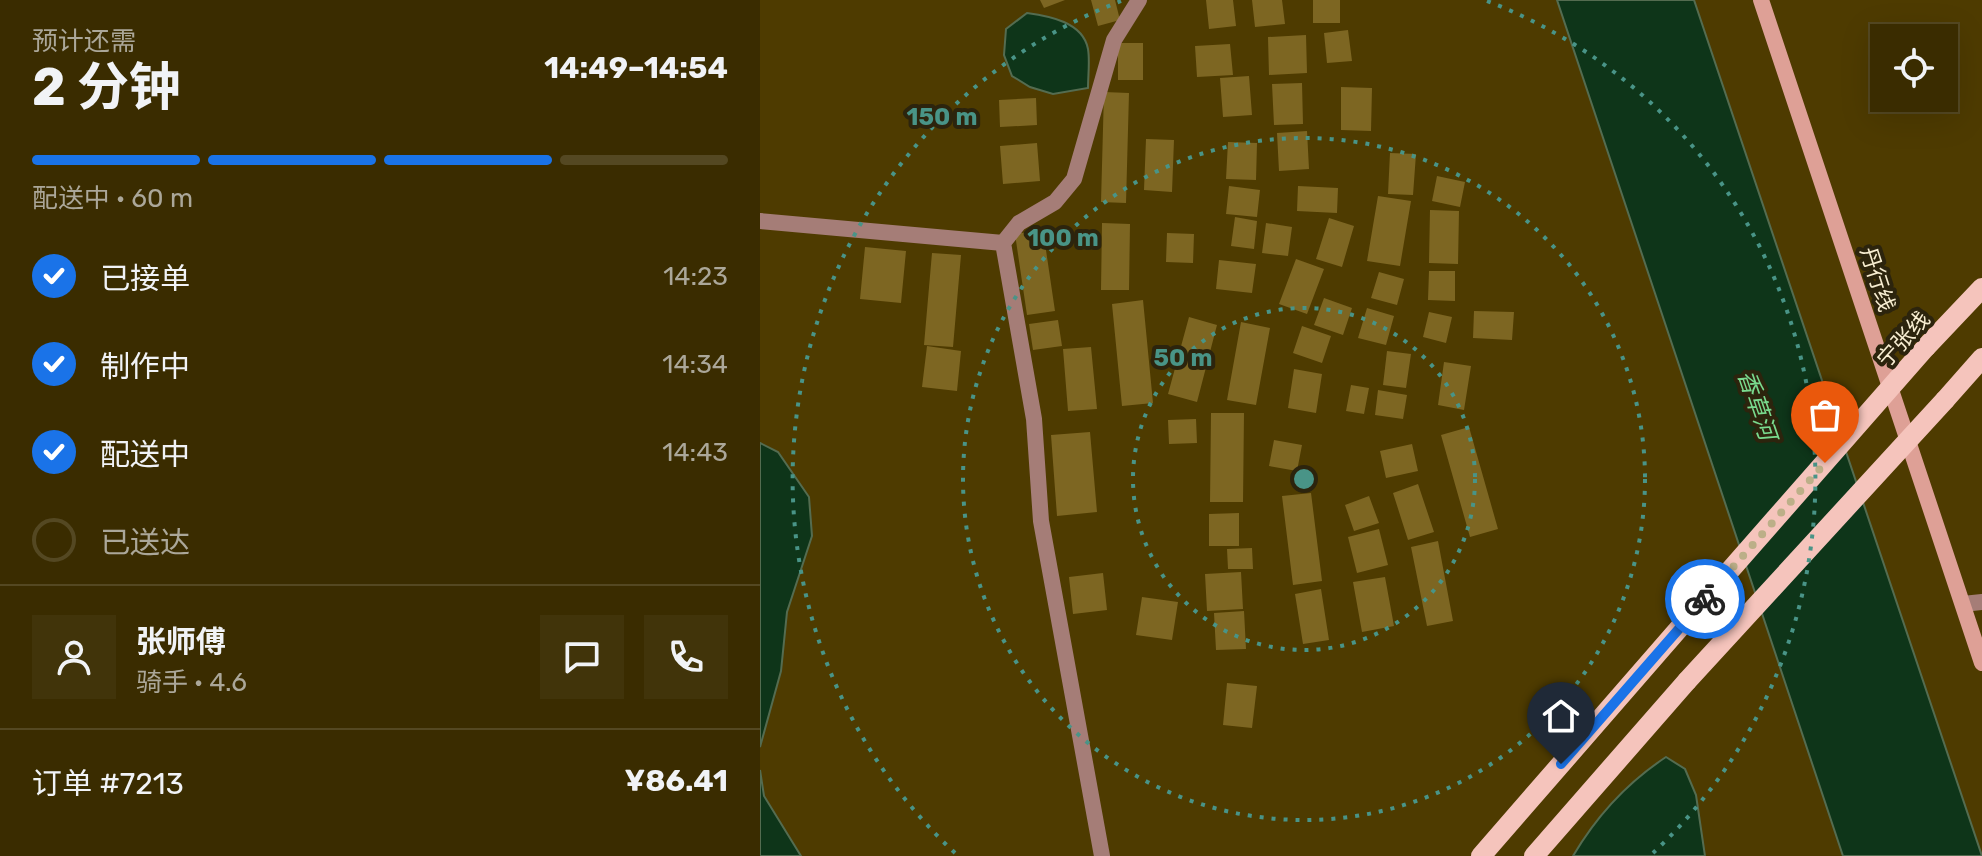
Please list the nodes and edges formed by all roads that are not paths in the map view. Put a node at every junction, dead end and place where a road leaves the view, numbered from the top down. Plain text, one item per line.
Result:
1 (1139, 0) edge
2 (1761, 0) edge
3 (760, 221) edge
4 (1003, 243) junction
5 (1982, 288) edge
6 (1982, 358) edge
7 (1982, 602) edge
8 (1963, 604) junction
9 (1982, 663) edge
10 (1102, 856) edge
11 (1481, 856) edge
12 (1534, 856) edge

1 - 4 street
2 - 8 main road, 丹行线
3 - 4 street
4 - 10 street
5 - 11 main road, 宁张线, bridge
6 - 12 main road, bridge
7 - 8 street
8 - 9 main road, 丹行线

